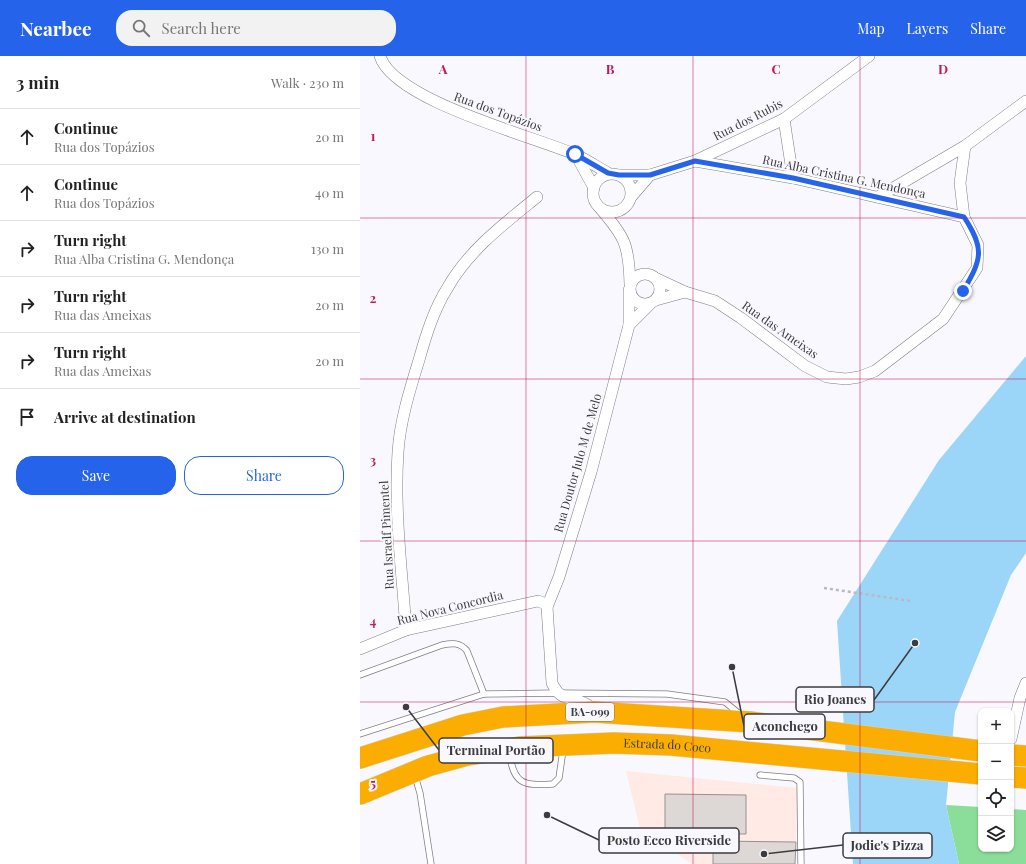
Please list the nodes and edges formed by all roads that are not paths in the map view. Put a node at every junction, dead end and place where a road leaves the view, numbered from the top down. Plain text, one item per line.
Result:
1 (380, 56) edge
2 (869, 56) edge
3 (1026, 101) edge
4 (784, 119) junction
5 (965, 146) junction
6 (575, 154) junction
7 (695, 161) junction
8 (614, 174) junction
9 (650, 175) junction
10 (793, 178) junction
11 (594, 188) junction
12 (537, 197) dead end
13 (631, 197) junction
14 (878, 197) junction
15 (599, 206) junction
16 (623, 208) junction
17 (964, 217) junction
18 (620, 231) junction
19 (630, 258) junction
20 (652, 277) junction
21 (630, 287) junction
22 (685, 292) junction
23 (653, 301) junction
24 (629, 326) junction
25 (547, 607) junction
26 (406, 630) junction
27 (360, 649) edge
28 (360, 675) edge
29 (1026, 683) edge
30 (557, 693) junction
31 (484, 694) junction
32 (594, 712) junction
33 (750, 722) junction
34 (1014, 725) edge
35 (360, 734) edge
36 (563, 745) junction
37 (508, 748) junction
38 (971, 750) edge
39 (1014, 755) edge
40 (1026, 756) edge
41 (360, 758) edge
42 (414, 772) junction
43 (978, 774) edge
44 (760, 775) dead end
45 (1014, 777) edge
46 (1026, 778) edge
47 (360, 794) edge
48 (431, 864) edge
49 (802, 864) edge

1 - 6 street, Rua dos Topázios
2 - 4 street, Rua dos Rubis
3 - 5 street
4 - 7 street, Rua dos Rubis
4 - 10 street
5 - 14 street
5 - 17 street, Rua das Ameixas
6 - 8 street, Rua dos Topázios
6 - 11 street
7 - 9 street, Rua dos Topázios
7 - 10 street, Rua Alba Cristina G. Mendonça
8 - 9 street, Rua dos Topázios
8 - 11 street
8 - 13 street
9 - 13 street
10 - 14 street, Rua Alba Cristina G. Mendonça
11 - 15 street
12 - 26 street, Rua Israelf Pimentel
13 - 16 street
14 - 17 street, Rua Alba Cristina G. Mendonça
15 - 16 street
15 - 18 street
16 - 18 street
17 - 22 street, Rua das Ameixas
18 - 19 street
19 - 20 street, Rua das Ameixas
19 - 21 street, Rua Doutor Julo M de Melo
20 - 21 street
20 - 22 street, Rua das Ameixas
20 - 23 street
21 - 23 street
21 - 24 street, Rua Doutor Julo M de Melo
22 - 23 street
23 - 24 street, Rua Doutor Julo M de Melo
24 - 25 street, Rua Doutor Julo M de Melo
25 - 26 street, Rua Nova Concordia
25 - 30 street
26 - 27 street, Rua Nova Concordia
28 - 31 lane
29 - 34 street
30 - 31 lane
30 - 32 street
30 - 33 lane
31 - 35 lane
32 - 33 highway, BA-099
32 - 41 highway, BA-099
33 - 38 highway, BA-099
36 - 37 highway, Estrada do Coco
36 - 37 lane
36 - 43 highway, Estrada do Coco
37 - 42 highway, Estrada do Coco
39 - 40 highway
42 - 47 highway, Estrada do Coco
42 - 48 lane
44 - 49 lane
45 - 46 highway

